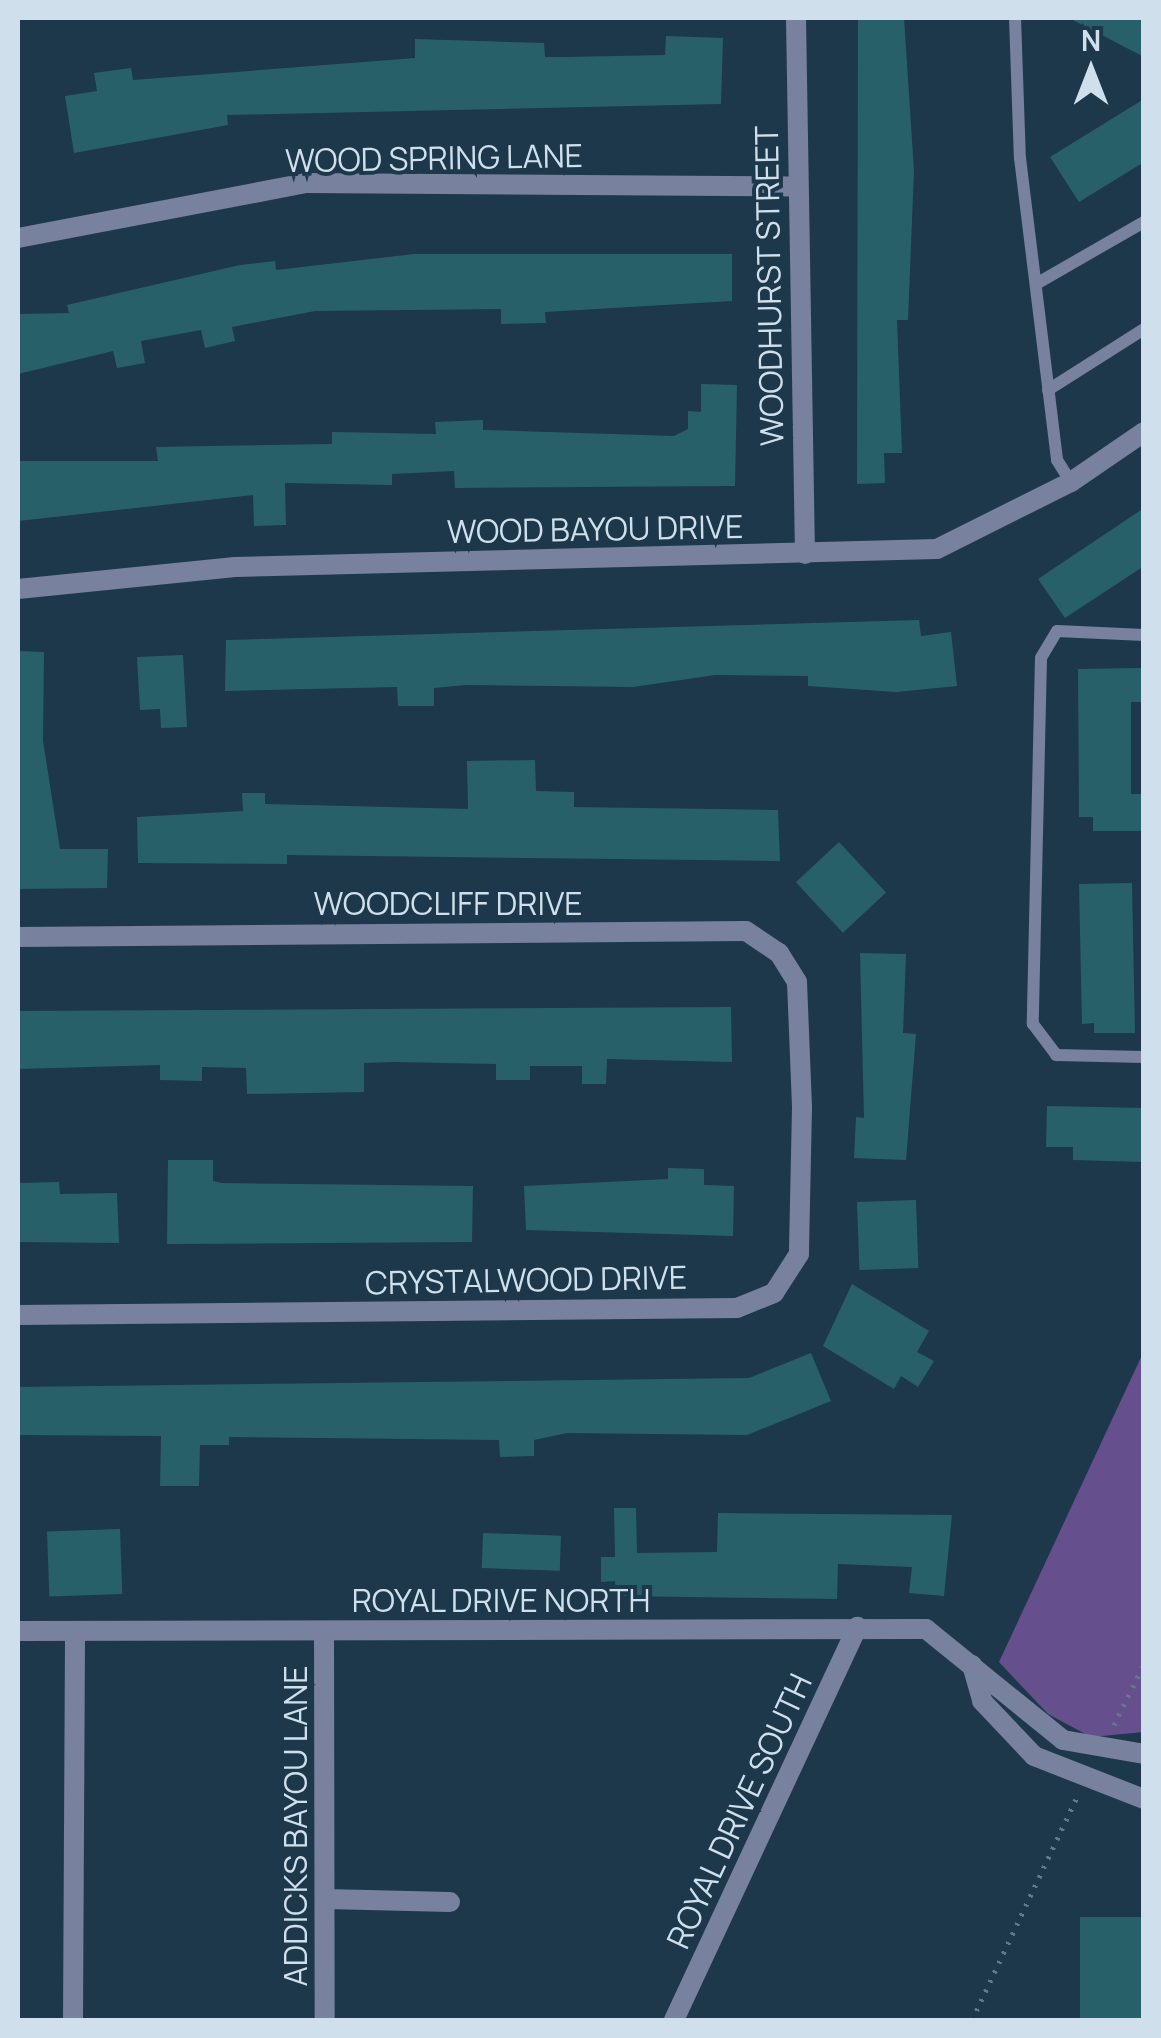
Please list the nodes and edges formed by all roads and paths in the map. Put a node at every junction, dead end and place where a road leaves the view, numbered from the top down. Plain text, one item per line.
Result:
1 (796, 18) edge
2 (1015, 18) edge
3 (796, 186) junction
4 (1144, 222) edge
5 (18, 238) edge
6 (1036, 284) junction
7 (1144, 329) edge
8 (1048, 390) junction
9 (1144, 432) edge
10 (1071, 482) junction
11 (805, 554) junction
12 (18, 588) edge
13 (1144, 635) edge
14 (18, 937) edge
15 (800, 1042) joint
16 (1144, 1057) edge
17 (18, 1315) edge
18 (857, 1628) junction
19 (18, 1631) edge
20 (75, 1631) junction
21 (324, 1632) junction
22 (1144, 1664) edge
23 (972, 1665) junction
24 (1110, 1734) dead end
25 (1144, 1754) edge
26 (1076, 1798) dead end
27 (1144, 1799) edge
28 (326, 1899) junction
29 (450, 1902) dead end
30 (73, 2020) edge
31 (325, 2020) edge
32 (674, 2020) edge
33 (972, 2020) edge

1 - 3 street, WOODHURST STREET
2 - 6 lane
3 - 5 street, WOOD SPRING LANE
3 - 11 street, WOODHURST STREET
4 - 6 lane
6 - 8 lane
7 - 8 lane
8 - 10 lane
9 - 10 street, WOOD BAYOU DRIVE
10 - 11 street, WOOD BAYOU DRIVE
11 - 12 street, WOOD BAYOU DRIVE
13 - 16 lane
14 - 15 street, WOODCLIFF DRIVE
15 - 17 street, CRYSTALWOOD DRIVE
18 - 21 street, ROYAL DRIVE NORTH
18 - 23 street, ROYAL DRIVE NORTH
18 - 32 street, ROYAL DRIVE SOUTH
19 - 20 street, ROYAL DRIVE NORTH
20 - 21 street, ROYAL DRIVE NORTH
20 - 30 street
21 - 28 street, ADDICKS BAYOU LANE
22 - 24 path
23 - 25 street, ROYAL DRIVE NORTH
23 - 27 street, ROYAL DRIVE NORTH
26 - 33 path
28 - 29 street
28 - 31 street, ADDICKS BAYOU LANE

